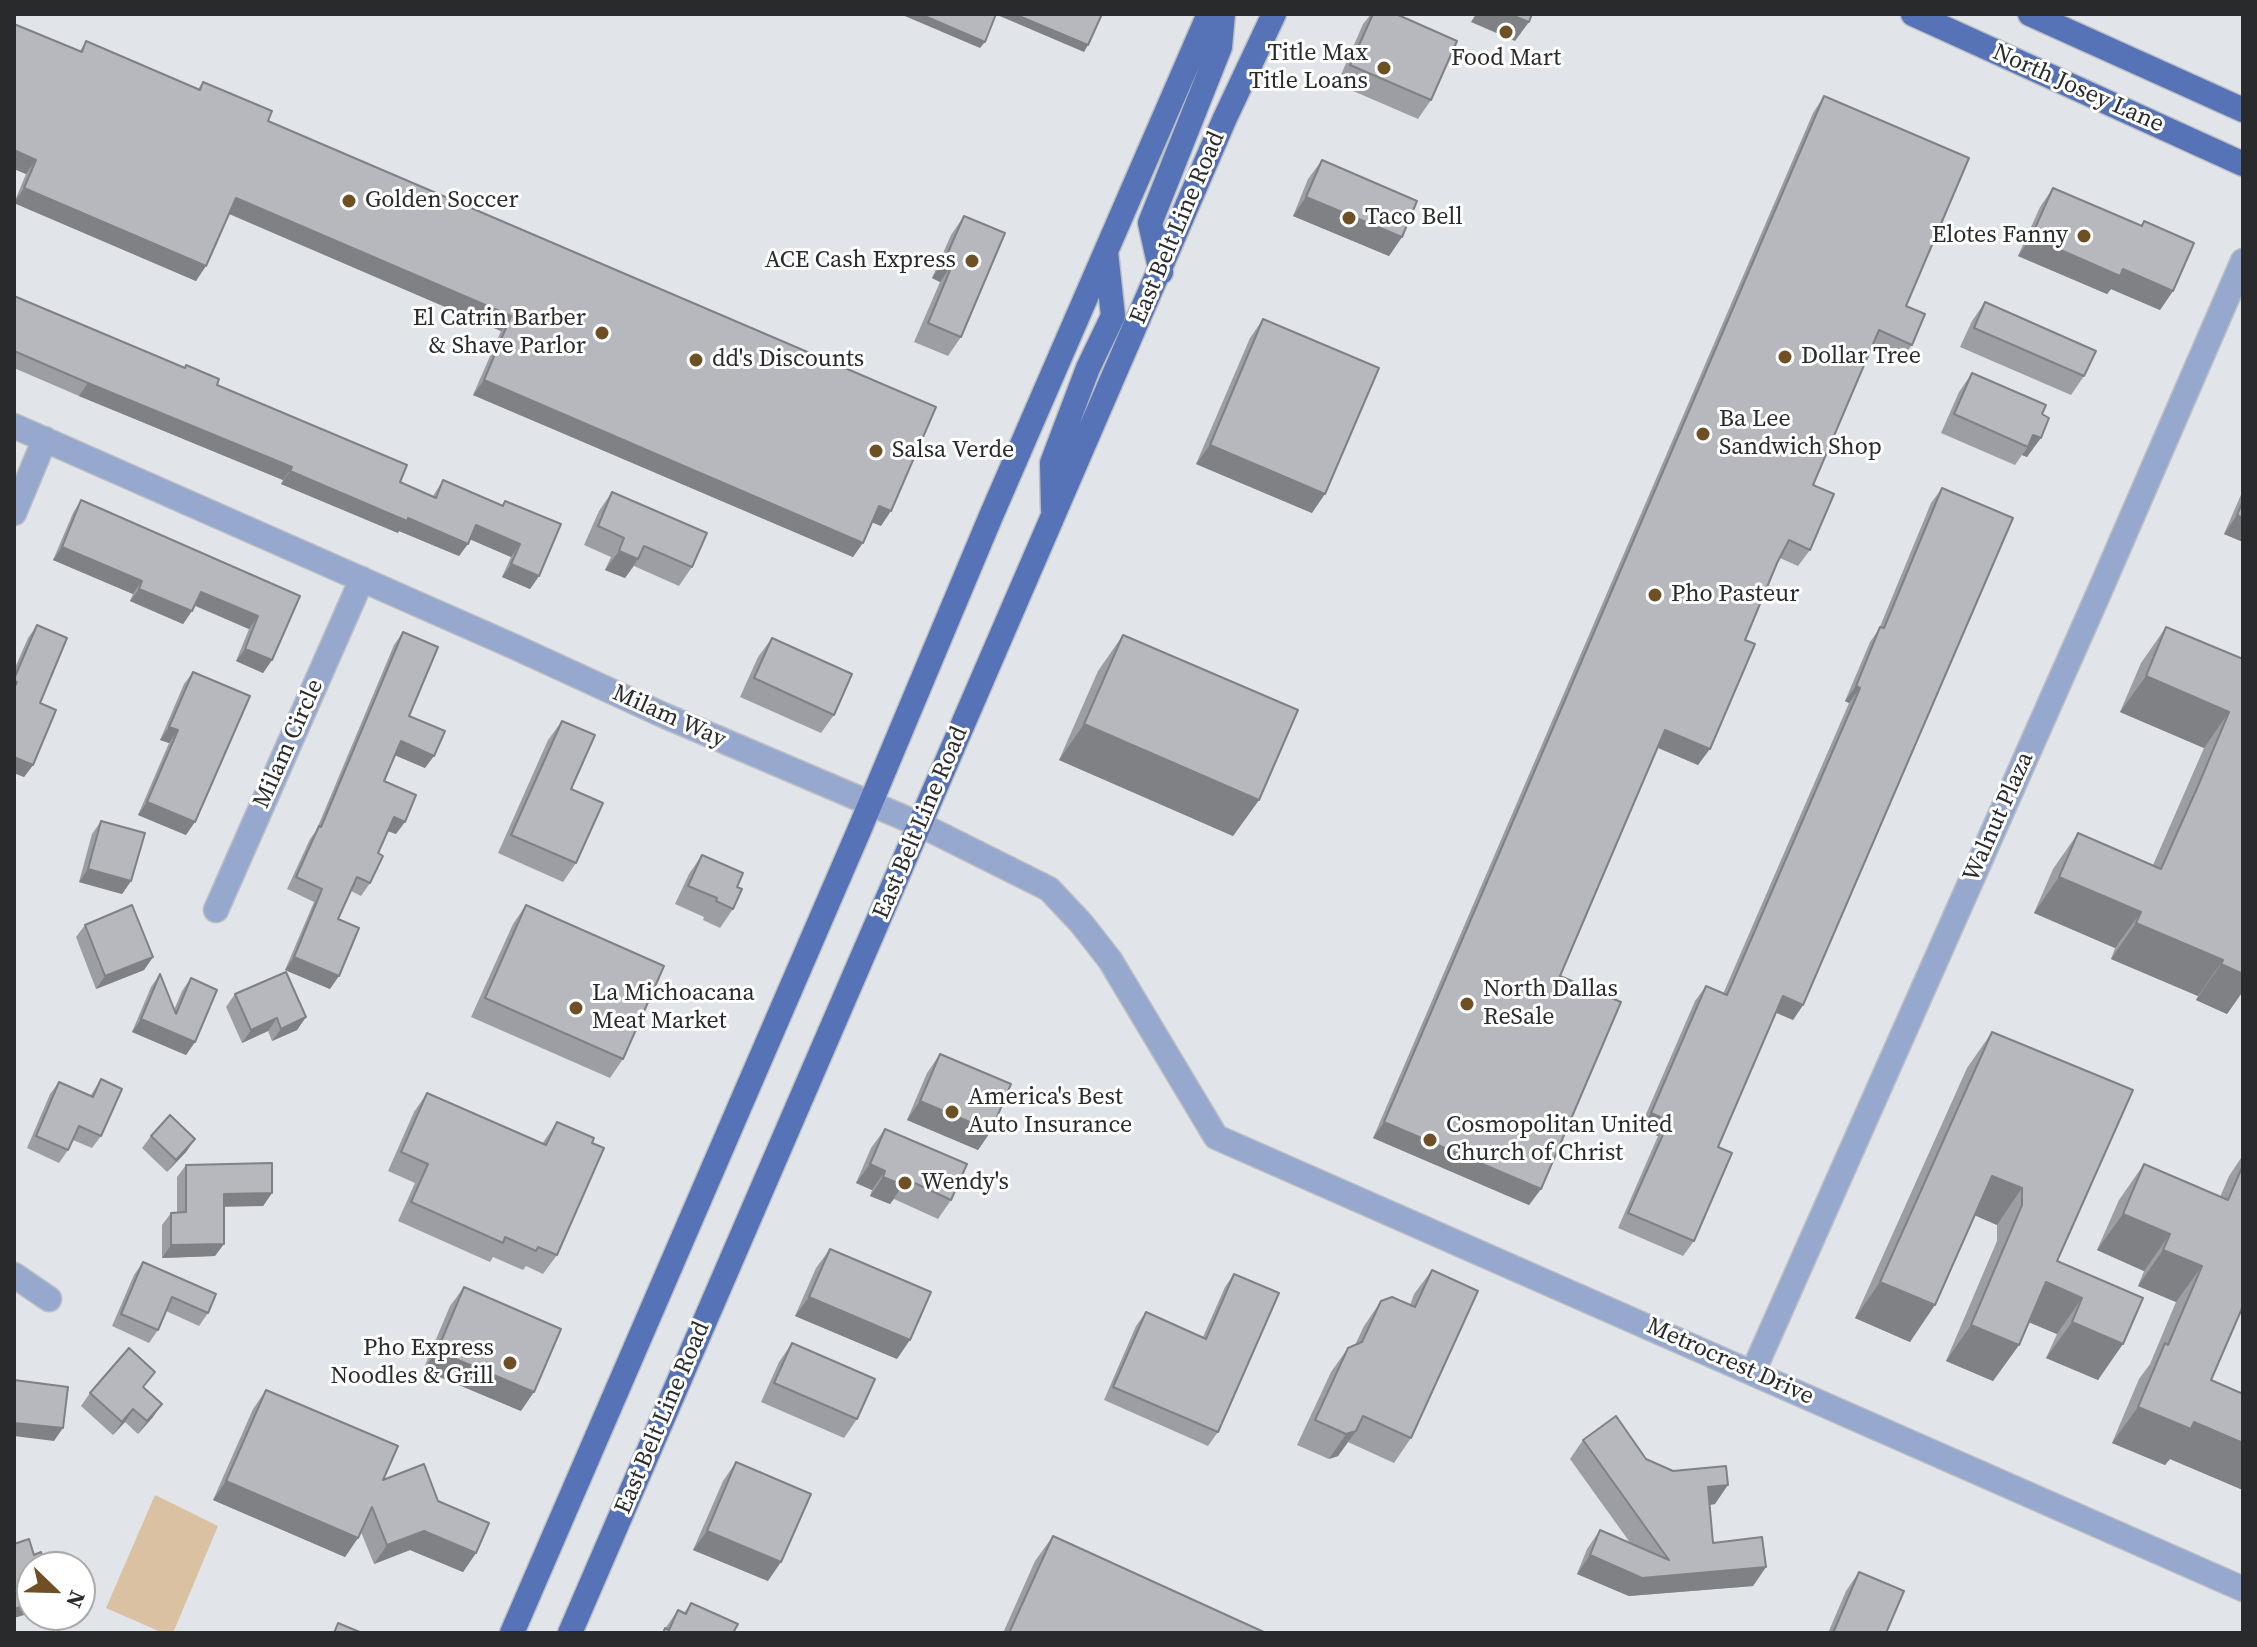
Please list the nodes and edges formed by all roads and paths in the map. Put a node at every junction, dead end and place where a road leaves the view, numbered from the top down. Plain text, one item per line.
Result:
1 (1209, 14) edge
2 (1223, 14) edge
3 (1274, 14) edge
4 (1913, 14) edge
5 (2030, 14) edge
6 (2243, 110) edge
7 (2243, 164) edge
8 (1106, 252) junction
9 (2243, 261) edge
10 (1161, 272) junction
11 (14, 426) edge
12 (45, 439) junction
13 (14, 513) edge
14 (1053, 520) junction
15 (362, 579) junction
16 (870, 803) junction
17 (921, 825) junction
18 (216, 910) dead end
19 (1216, 1137) joint
20 (14, 1275) edge
21 (49, 1299) dead end
22 (1753, 1372) junction
23 (2243, 1589) edge
24 (512, 1633) edge
25 (570, 1633) edge

1 - 8 main road
2 - 10 main road
3 - 10 main road, East Belt Line Road
4 - 7 main road, North Josey Lane
5 - 6 main road, North Josey Lane
8 - 14 main road
8 - 16 main road
9 - 22 street, Walnut Plaza
10 - 14 main road, East Belt Line Road
11 - 12 street, Milam Way
12 - 13 street
12 - 15 street, Milam Way
14 - 17 main road, East Belt Line Road
15 - 16 street, Milam Way
15 - 18 street, Milam Circle
16 - 17 street, Milam Way
16 - 24 main road
17 - 19 street, Milam Way
17 - 25 main road, East Belt Line Road
19 - 22 street, Metrocrest Drive
20 - 21 street
22 - 23 street, Metrocrest Drive

